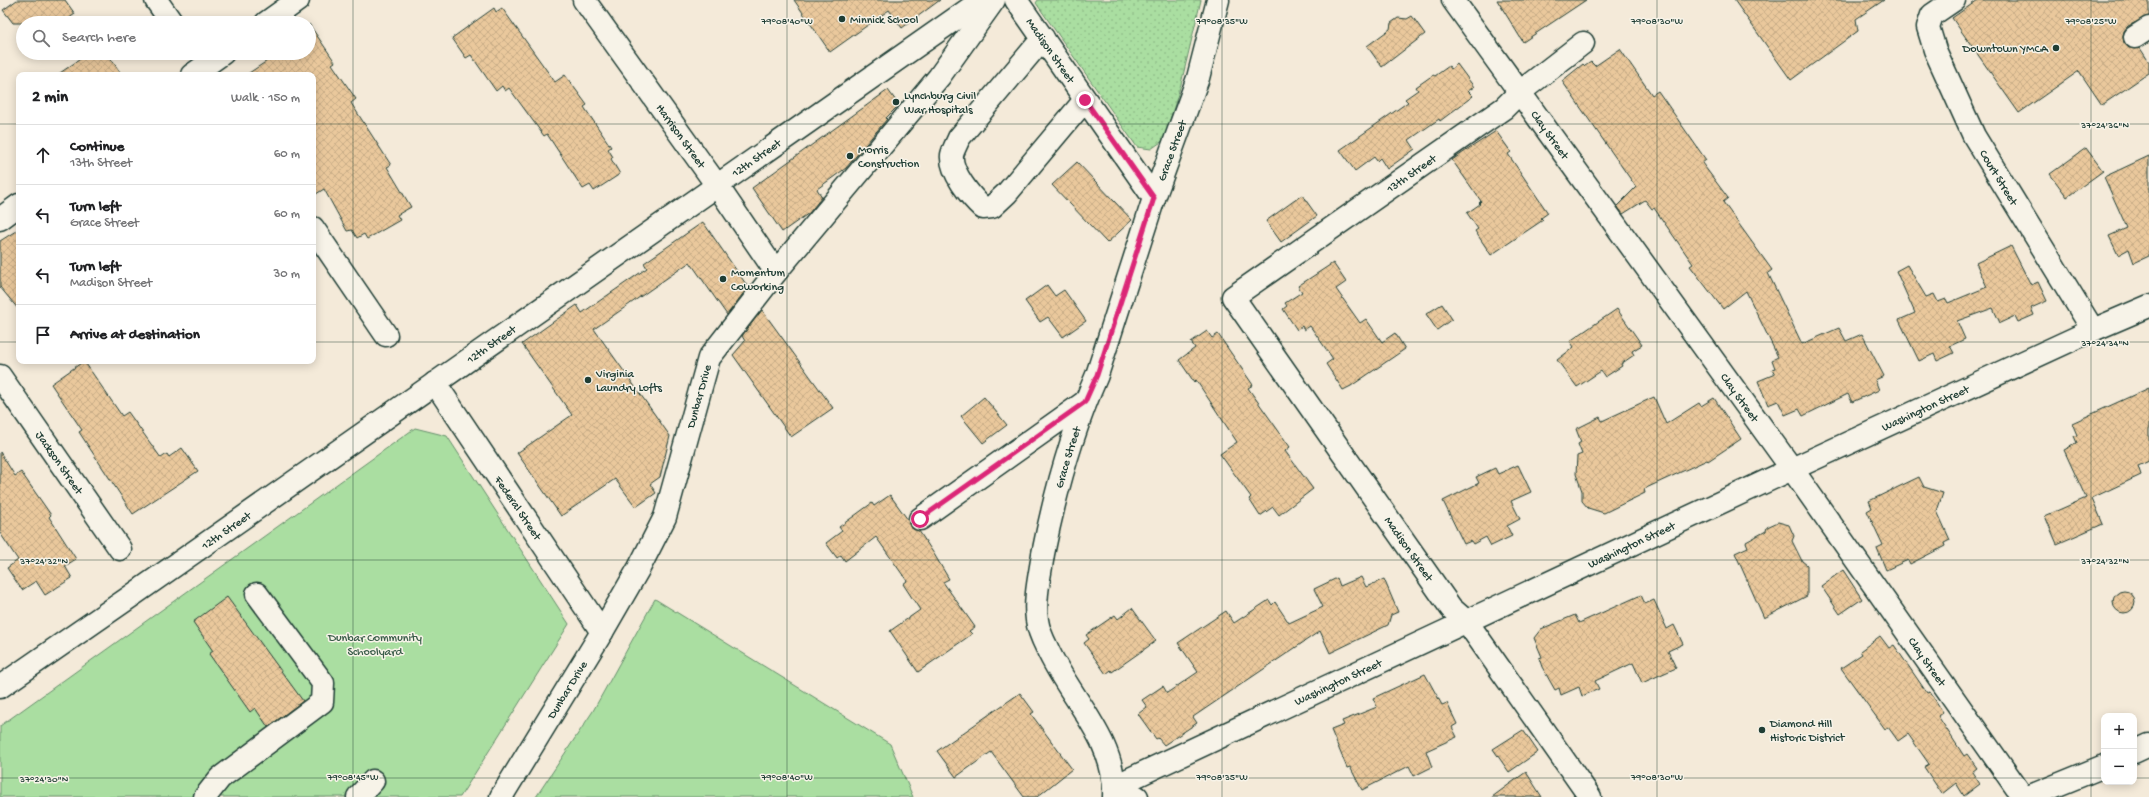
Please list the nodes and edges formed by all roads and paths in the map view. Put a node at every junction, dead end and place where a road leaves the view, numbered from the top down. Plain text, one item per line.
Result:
1 (156, 0) edge
2 (298, 0) edge
3 (584, 0) edge
4 (982, 0) edge
5 (994, 0) edge
6 (1016, 0) edge
7 (1218, 0) edge
8 (1453, 0) edge
9 (1954, 0) edge
10 (167, 16) edge
11 (276, 16) edge
12 (1043, 38) junction
13 (1583, 43) dead end
14 (212, 60) edge
15 (199, 68) edge
16 (1520, 92) junction
17 (1085, 100) junction
18 (716, 184) junction
19 (1154, 198) junction
20 (16, 207) edge
21 (0, 219) edge
22 (316, 232) edge
23 (776, 272) junction
24 (1233, 297) joint
25 (2149, 306) edge
26 (2093, 330) junction
27 (386, 335) dead end
28 (0, 376) edge
29 (434, 383) junction
30 (1085, 402) junction
31 (1792, 469) junction
32 (920, 519) dead end
33 (120, 549) dead end
34 (257, 594) dead end
35 (1467, 622) junction
36 (602, 632) junction
37 (0, 687) edge
38 (2149, 745) edge
39 (2137, 751) edge
40 (2101, 767) edge
41 (374, 781) dead end
42 (1115, 791) edge
43 (205, 797) edge
44 (358, 797) edge
45 (501, 797) edge
46 (1137, 797) edge
47 (1590, 797) edge
48 (2023, 797) edge
49 (2028, 797) edge

1 - 10 street
2 - 11 street
3 - 18 street, Harrison Street
4 - 18 street, 12th Street
5 - 23 street, Dunbar Drive
6 - 12 street, Madison Street
7 - 19 street, Grace Street
8 - 16 street, Clay Street
9 - 26 street, Court Street
12 - 17 street, Madison Street
12 - 17 street
13 - 16 street, 13th Street
14 - 15 street
16 - 24 street, 13th Street
16 - 31 street, Clay Street
17 - 19 street, Madison Street
18 - 23 street, Harrison Street
18 - 29 street, 12th Street
19 - 30 street, Grace Street
20 - 21 street
22 - 27 street
23 - 36 street, Dunbar Drive
24 - 35 street, Madison Street
25 - 26 street, Washington Street
26 - 31 street, Washington Street
28 - 33 street, Jackson Street
29 - 36 street, Federal Street
29 - 37 street, 12th Street
30 - 32 street
30 - 42 street, Grace Street
31 - 35 street, Washington Street
31 - 48 street, Clay Street
34 - 43 street
35 - 42 street, Washington Street
35 - 47 street, Madison Street
36 - 45 street, Dunbar Drive
38 - 39 street
40 - 49 street
41 - 44 street
42 - 46 street

